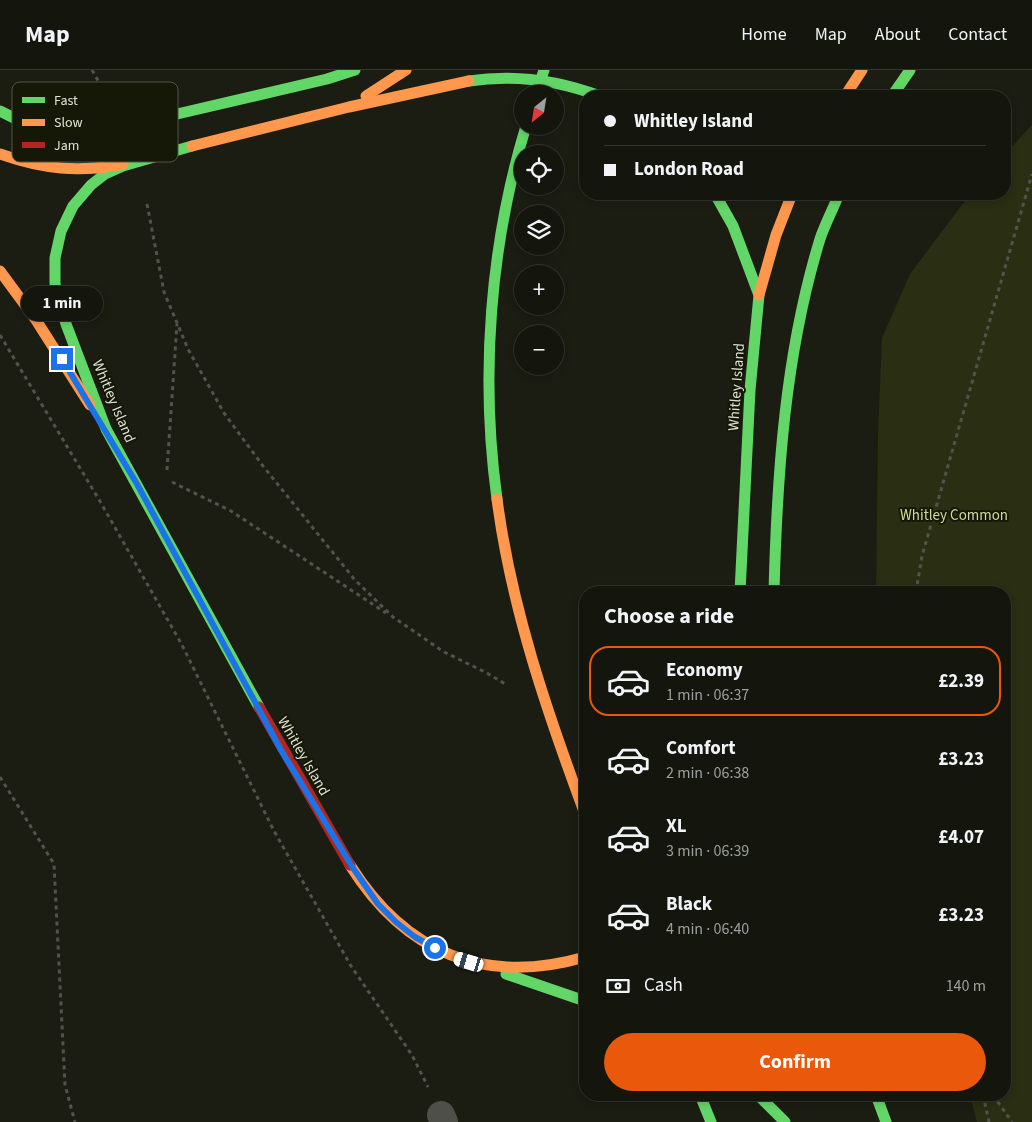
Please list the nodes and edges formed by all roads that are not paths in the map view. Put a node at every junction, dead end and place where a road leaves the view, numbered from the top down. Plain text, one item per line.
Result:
1 (355, 70) edge
2 (406, 70) edge
3 (544, 70) edge
4 (862, 70) edge
5 (910, 70) edge
6 (886, 81) dead end
7 (539, 85) edge
8 (581, 90) edge
9 (849, 90) edge
10 (884, 90) edge
11 (896, 90) edge
12 (332, 111) junction
13 (0, 112) edge
14 (178, 114) edge
15 (12, 117) edge
16 (524, 135) edge
17 (178, 150) edge
18 (0, 154) edge
19 (12, 159) edge
20 (20, 162) edge
21 (132, 162) edge
22 (133, 162) edge
23 (719, 200) edge
24 (790, 200) edge
25 (837, 200) edge
26 (0, 271) edge
27 (759, 295) junction
28 (109, 436) junction
29 (740, 586) edge
30 (774, 586) edge
31 (579, 798) edge
32 (579, 959) edge
33 (482, 966) junction
34 (579, 999) edge
35 (702, 1101) edge
36 (764, 1101) edge
37 (878, 1101) edge
38 (711, 1122) edge
39 (784, 1122) edge
40 (886, 1122) edge

1 - 14 main road
2 - 12 main road
3 - 7 main road, bridge
4 - 9 main road
5 - 11 main road
6 - 10 main road
8 - 12 main road, Whitley Island
12 - 17 main road, Whitley Island
13 - 15 main road
16 - 31 main road, bridge
18 - 19 main road
20 - 21 main road
22 - 28 main road, Whitley Island
23 - 27 main road, Whitley Island
24 - 27 main road
25 - 30 main road
26 - 28 main road
27 - 29 main road, Whitley Island
28 - 33 main road, Whitley Island
32 - 33 main road, Whitley Island
33 - 34 main road
35 - 38 main road
36 - 39 main road
37 - 40 main road

